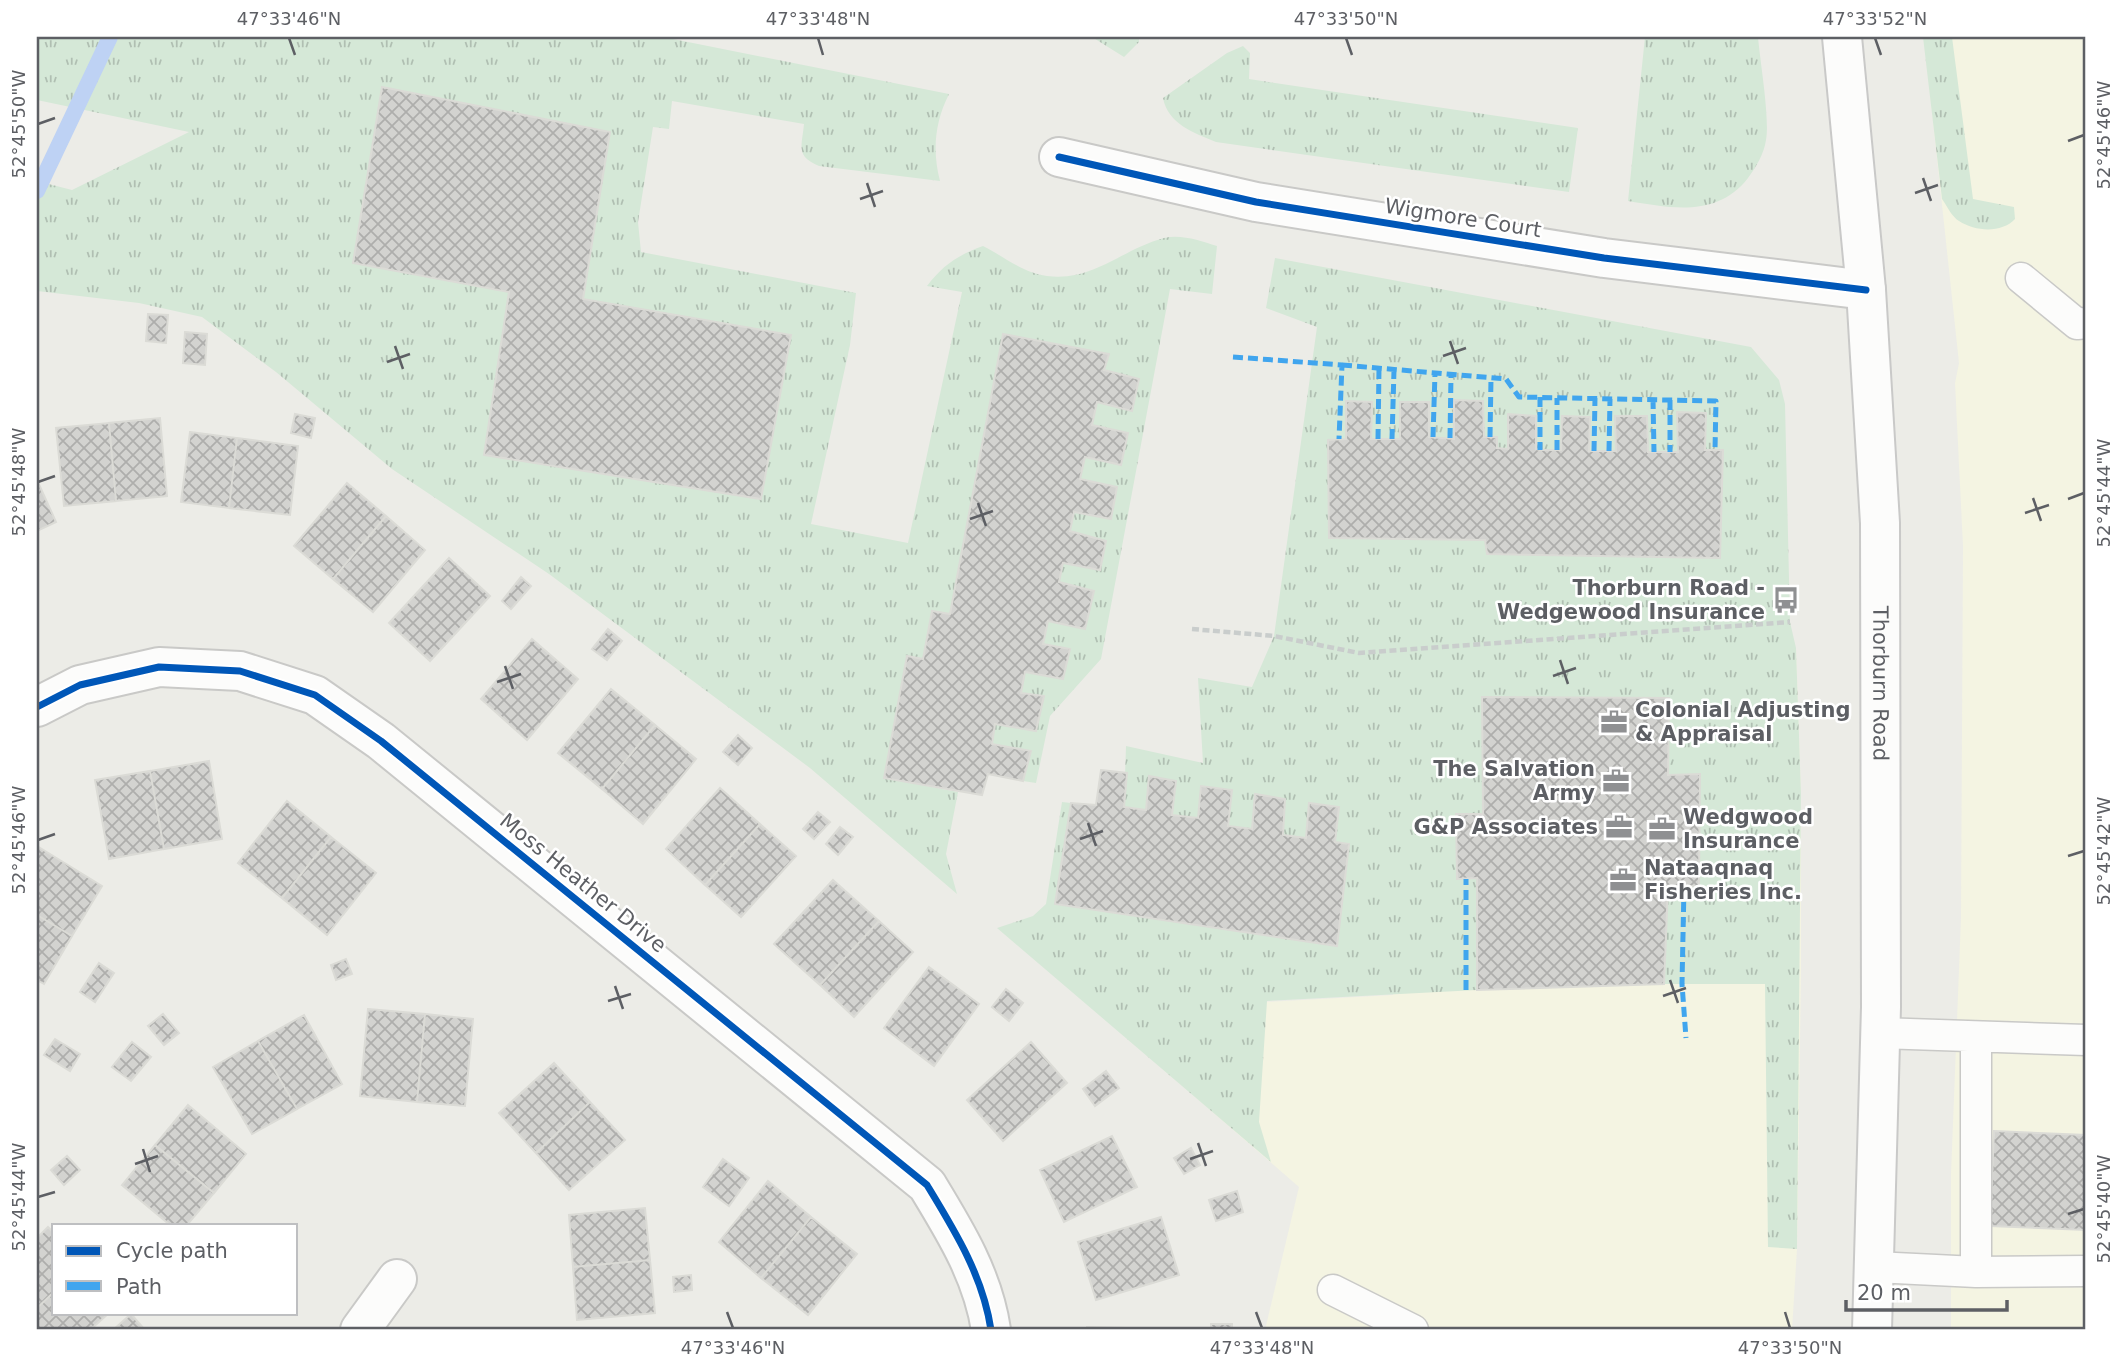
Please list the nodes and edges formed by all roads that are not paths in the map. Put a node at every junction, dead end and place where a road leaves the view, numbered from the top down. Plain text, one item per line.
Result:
1 (1842, 37) edge
2 (1059, 157) dead end
3 (2021, 278) dead end
4 (1866, 290) junction
5 (2086, 323) edge
6 (37, 707) edge
7 (1880, 1033) junction
8 (1976, 1037) junction
9 (2086, 1040) edge
10 (1875, 1267) junction
11 (2086, 1271) edge
12 (1976, 1272) junction
13 (397, 1279) dead end
14 (1333, 1290) dead end
15 (360, 1330) edge
16 (991, 1330) edge
17 (1413, 1330) edge
18 (1872, 1330) edge

1 - 4 street, Thorburn Road
2 - 4 street, Wigmore Court
3 - 5 lane
4 - 7 street, Thorburn Road
6 - 16 street, Moss Heather Drive
7 - 8 lane
7 - 10 street, Thorburn Road
8 - 9 lane
8 - 12 lane
10 - 12 lane
10 - 18 street, Thorburn Road
11 - 12 lane
13 - 15 street
14 - 17 lane

